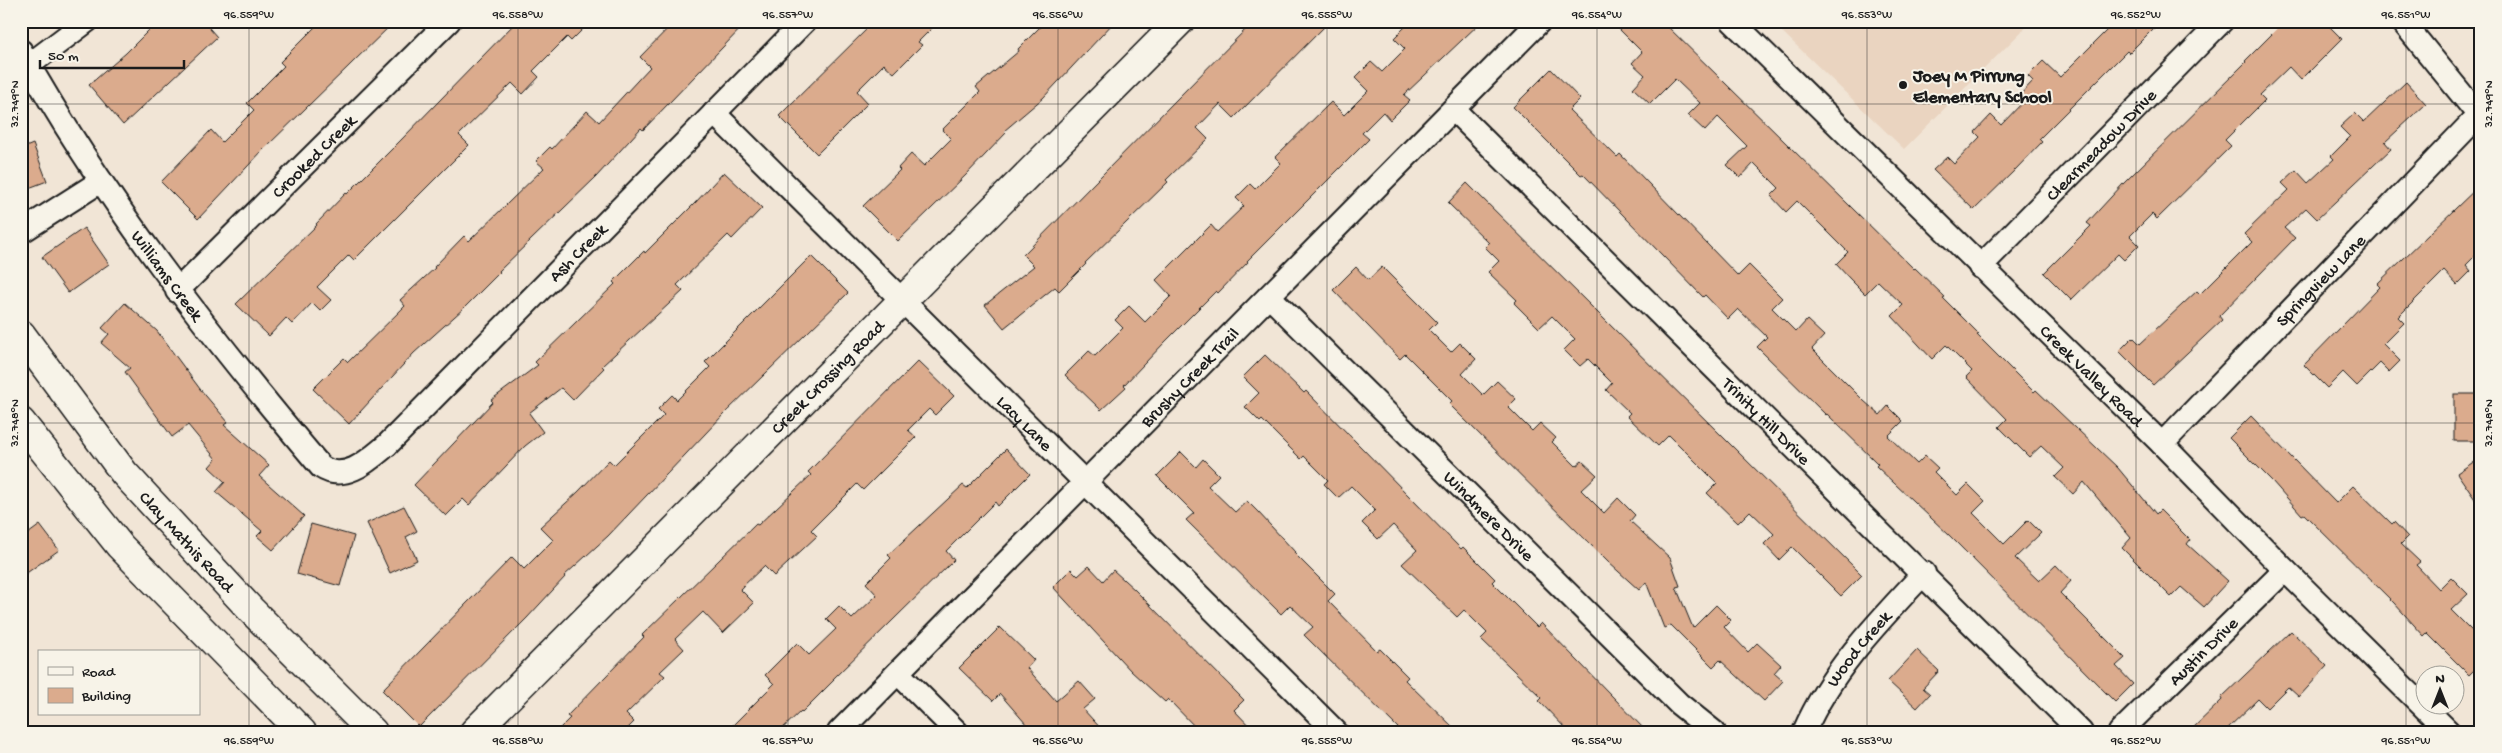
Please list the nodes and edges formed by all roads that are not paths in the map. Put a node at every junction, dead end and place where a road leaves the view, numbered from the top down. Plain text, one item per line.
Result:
1 (86, 21) edge
2 (449, 21) edge
3 (806, 21) edge
4 (1180, 21) edge
5 (1540, 21) edge
6 (1732, 21) edge
7 (2222, 21) edge
8 (2402, 21) edge
9 (25, 58) edge
10 (1454, 110) junction
11 (714, 113) junction
12 (2480, 117) edge
13 (101, 181) junction
14 (21, 232) edge
15 (1980, 267) junction
16 (178, 290) junction
17 (1269, 296) junction
18 (903, 302) junction
19 (21, 334) edge
20 (21, 422) edge
21 (2162, 444) junction
22 (341, 473) joint
23 (1085, 484) junction
24 (2285, 570) junction
25 (1924, 573) junction
26 (898, 673) junction
27 (302, 732) edge
28 (372, 732) edge
29 (474, 732) edge
30 (839, 732) edge
31 (957, 732) edge
32 (1336, 732) edge
33 (1714, 732) edge
34 (1804, 732) edge
35 (2081, 732) edge
36 (2120, 732) edge
37 (2449, 732) edge

1 - 9 street
2 - 16 street, Crooked Creek
3 - 11 street, Ash Creek
4 - 18 street, Creek Crossing Road
5 - 10 street, Brushy Creek Trail
6 - 15 street, Creek Valley Road
7 - 15 street, Clearmeadow Drive
8 - 12 street
9 - 13 street, Williams Creek
10 - 17 street, Brushy Creek Trail
10 - 25 street, Trinity Hill Drive
11 - 18 street, Lacy Lane
11 - 22 street, Ash Creek
12 - 21 street, Springview Lane
13 - 14 street
13 - 16 street, Williams Creek
15 - 21 street, Creek Valley Road
16 - 22 street, Williams Creek
17 - 23 street, Brushy Creek Trail
17 - 33 street, Windmere Drive
18 - 23 street, Lacy Lane
18 - 29 street, Creek Crossing Road
19 - 28 street, Clay Mathis Road
20 - 27 street
21 - 24 street, Creek Valley Road
23 - 26 street, Brushy Creek Trail
23 - 32 street, Lacy Lane
24 - 36 street, Austin Drive
24 - 37 street, Creek Valley Road
25 - 34 street, Wood Creek
25 - 35 street, Trinity Hill Drive
26 - 30 street, Brushy Creek Trail
26 - 31 street

